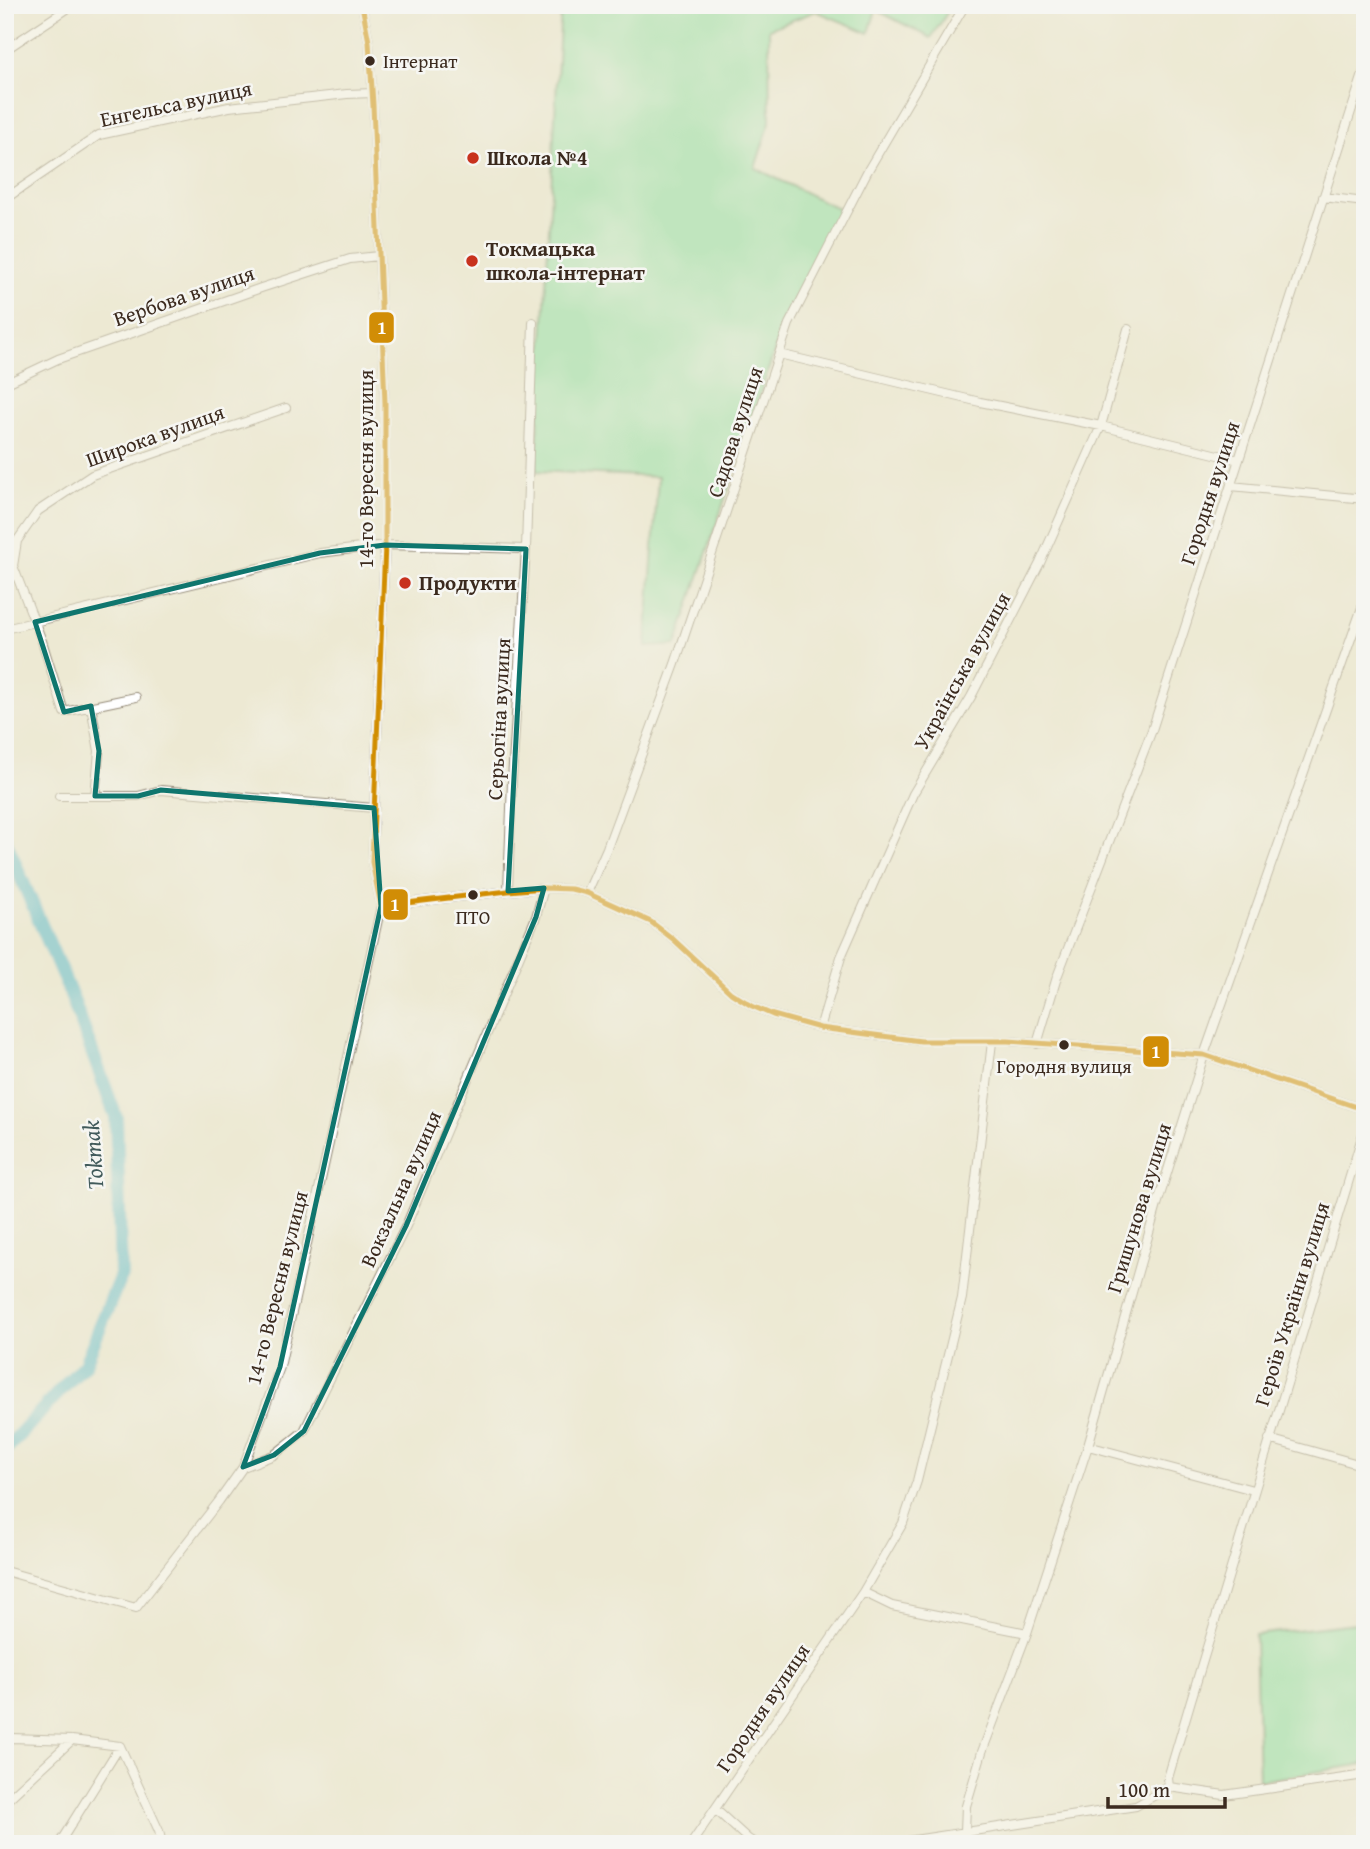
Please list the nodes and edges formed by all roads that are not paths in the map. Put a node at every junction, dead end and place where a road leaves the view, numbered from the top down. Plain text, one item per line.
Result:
1 (72, 5) edge
2 (362, 5) edge
3 (965, 5) edge
4 (5, 50) edge
5 (1365, 68) edge
6 (373, 93) junction
7 (1323, 197) junction
8 (5, 199) edge
9 (1365, 202) edge
10 (379, 256) junction
11 (533, 321) dead end
12 (1128, 329) dead end
13 (779, 354) junction
14 (5, 384) edge
15 (286, 408) dead end
16 (1101, 426) junction
17 (1239, 460) junction
18 (1231, 486) junction
19 (1365, 499) edge
20 (385, 545) junction
21 (526, 549) junction
22 (1365, 599) edge
23 (35, 622) junction
24 (5, 629) edge
25 (136, 697) dead end
26 (91, 706) junction
27 (59, 796) dead end
28 (95, 796) junction
29 (374, 808) junction
30 (544, 888) junction
31 (508, 891) junction
32 (587, 893) junction
33 (381, 906) junction
34 (820, 1028) junction
35 (992, 1042) junction
36 (1037, 1044) junction
37 (1204, 1055) junction
38 (1365, 1111) edge
39 (1365, 1127) edge
40 (1269, 1439) junction
41 (1088, 1446) junction
42 (1365, 1466) edge
43 (243, 1467) junction
44 (1253, 1490) junction
45 (5, 1571) edge
46 (863, 1592) junction
47 (1027, 1633) junction
48 (72, 1740) junction
49 (5, 1741) edge
50 (120, 1746) junction
51 (1365, 1775) edge
52 (1169, 1787) junction
53 (5, 1802) edge
54 (715, 1809) junction
55 (965, 1831) junction
56 (59, 1844) edge
57 (162, 1844) edge
58 (691, 1844) edge
59 (756, 1844) edge
60 (888, 1844) edge

1 - 4 street
2 - 6 street, 14-го Вересня вулиця
3 - 13 street, Садова вулиця
5 - 7 street, Городня вулиця
6 - 8 street, Енгельса вулиця
6 - 10 street, 14-го Вересня вулиця
7 - 9 street
7 - 17 street, Городня вулиця
10 - 14 street, Вербова вулиця
10 - 20 street, 14-го Вересня вулиця
11 - 21 street, Серьогіна вулиця
12 - 16 street, Українська вулиця
13 - 16 street
13 - 32 street, Садова вулиця
15 - 23 street, Широка вулиця
16 - 17 street
16 - 34 street, Українська вулиця
17 - 18 street, Городня вулиця
18 - 19 street
18 - 36 street, Городня вулиця
20 - 21 street
20 - 23 street
20 - 29 street, 14-го Вересня вулиця
21 - 31 street, Серьогіна вулиця
22 - 37 street, Гришунова вулиця
23 - 24 street
23 - 26 street, Широка вулиця
25 - 26 street, Широка вулиця
26 - 28 street
27 - 28 street
28 - 29 street
29 - 33 street, 14-го Вересня вулиця
30 - 31 street
30 - 32 street
30 - 43 street, Вокзальна вулиця
31 - 33 street
32 - 34 street
33 - 43 street, 14-го Вересня вулиця
34 - 35 street
35 - 36 street
35 - 46 street, Городня вулиця
36 - 37 street
37 - 38 street
37 - 41 street, Гришунова вулиця
39 - 40 street, Героїв України вулиця
40 - 42 street
40 - 44 street, Героїв України вулиця
41 - 44 street
41 - 47 street, Гришунова вулиця
43 - 45 street, 14-го Вересня вулиця
44 - 52 street, Героїв України вулиця
46 - 47 street
46 - 54 street, Городня вулиця
47 - 55 street, Гришунова вулиця
48 - 49 street
48 - 50 street
48 - 53 street
50 - 56 street
50 - 57 street
51 - 52 street
52 - 55 street
54 - 58 street, Городня вулиця
54 - 59 street
55 - 60 street

